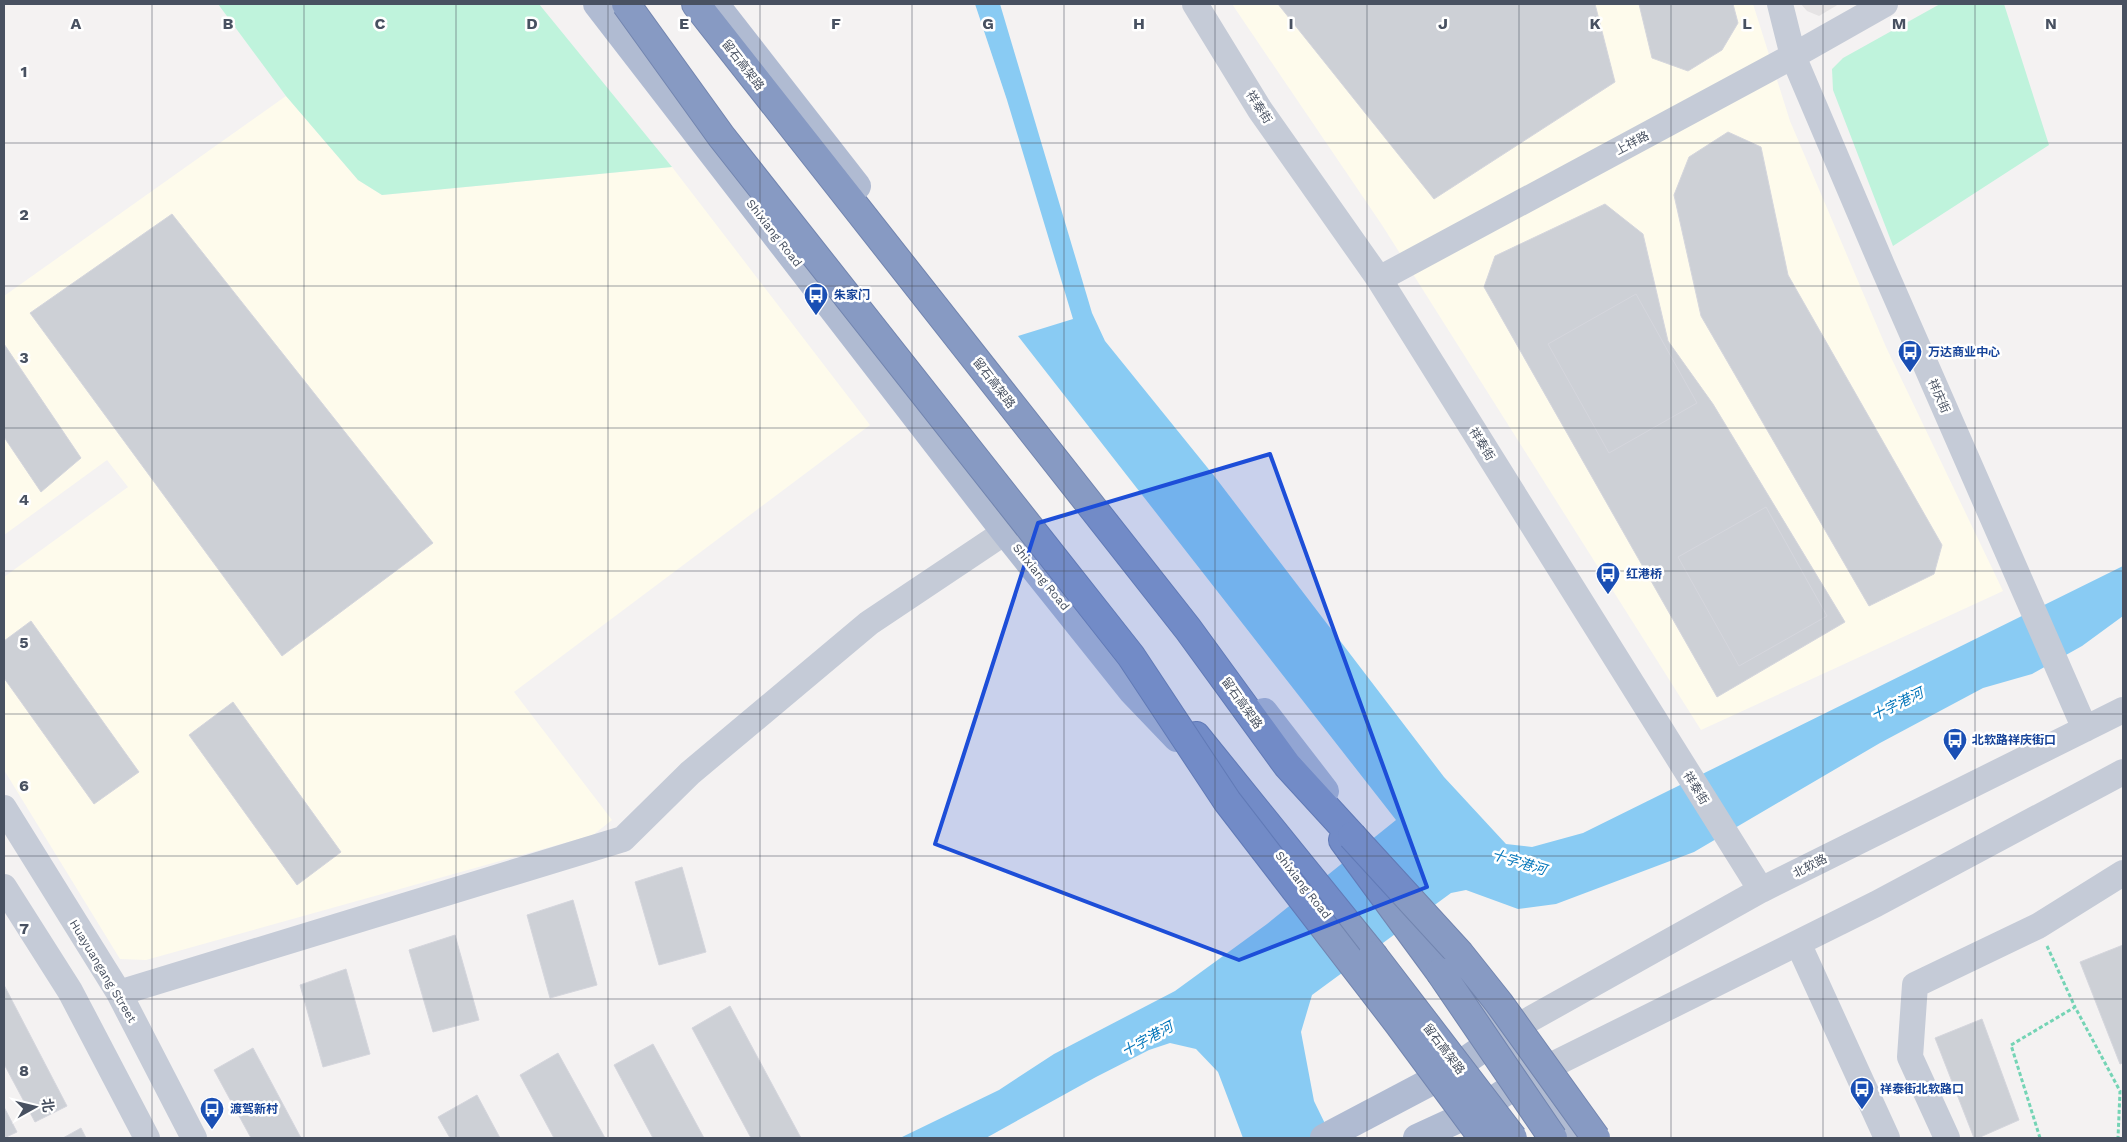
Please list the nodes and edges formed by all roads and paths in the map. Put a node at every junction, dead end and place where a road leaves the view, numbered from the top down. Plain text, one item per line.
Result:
1 (597, 4) edge
2 (626, 4) edge
3 (696, 4) edge
4 (715, 4) edge
5 (1195, 4) edge
6 (1780, 4) edge
7 (1884, 4) edge
8 (1793, 56) junction
9 (1379, 279) junction
10 (1005, 532) junction
11 (1131, 656) junction
12 (2123, 710) edge
13 (2085, 729) junction
14 (1287, 765) junction
15 (2123, 772) edge
16 (4, 808) edge
17 (2123, 873) edge
18 (4, 887) edge
19 (1762, 890) junction
20 (2038, 926) junction
21 (1798, 943) junction
22 (119, 993) junction
23 (2075, 1007) junction
24 (1502, 1035) junction
25 (1449, 1072) junction
26 (1530, 1076) junction
27 (2122, 1090) edge
28 (1478, 1110) junction
29 (1335, 1132) edge
30 (146, 1138) edge
31 (194, 1138) edge
32 (1417, 1138) edge
33 (1483, 1138) edge
34 (1499, 1138) edge
35 (1513, 1138) edge
36 (1553, 1138) edge
37 (1573, 1138) edge
38 (1596, 1138) edge
39 (1887, 1138) edge
40 (1947, 1138) edge
41 (2040, 1138) edge
42 (2118, 1138) edge

1 - 10 main road, Shixiang Road
2 - 11 highway, 留石高架路, bridge
3 - 14 highway, 留石高架路
4 - 24 main road, bridge
5 - 9 street, 祥泰街
6 - 8 street, 祥庆街
7 - 8 street, 上祥路
8 - 9 street, 上祥路
8 - 13 street, 祥庆街
9 - 19 street, 祥泰街
10 - 22 street
10 - 25 main road, Shixiang Road
11 - 33 highway, 留石高架路, bridge
11 - 35 highway, 留石高架路, bridge
12 - 13 street, 北软路
13 - 19 street, 北软路
14 - 36 highway, 留石高架路, bridge
14 - 38 highway, 留石高架路, bridge
15 - 21 street
16 - 22 street, Huayuangang Street
17 - 20 street
18 - 30 street
19 - 24 street, 北软路
20 - 23 path
20 - 40 street
21 - 26 street
21 - 39 street
22 - 31 street, Huayuangang Street
23 - 27 path
23 - 41 path
24 - 25 main road
24 - 26 main road
25 - 28 main road, Shixiang Road
25 - 29 main road
26 - 28 main road
26 - 37 main road
27 - 42 path
28 - 32 main road
28 - 34 main road, Shixiang Road

